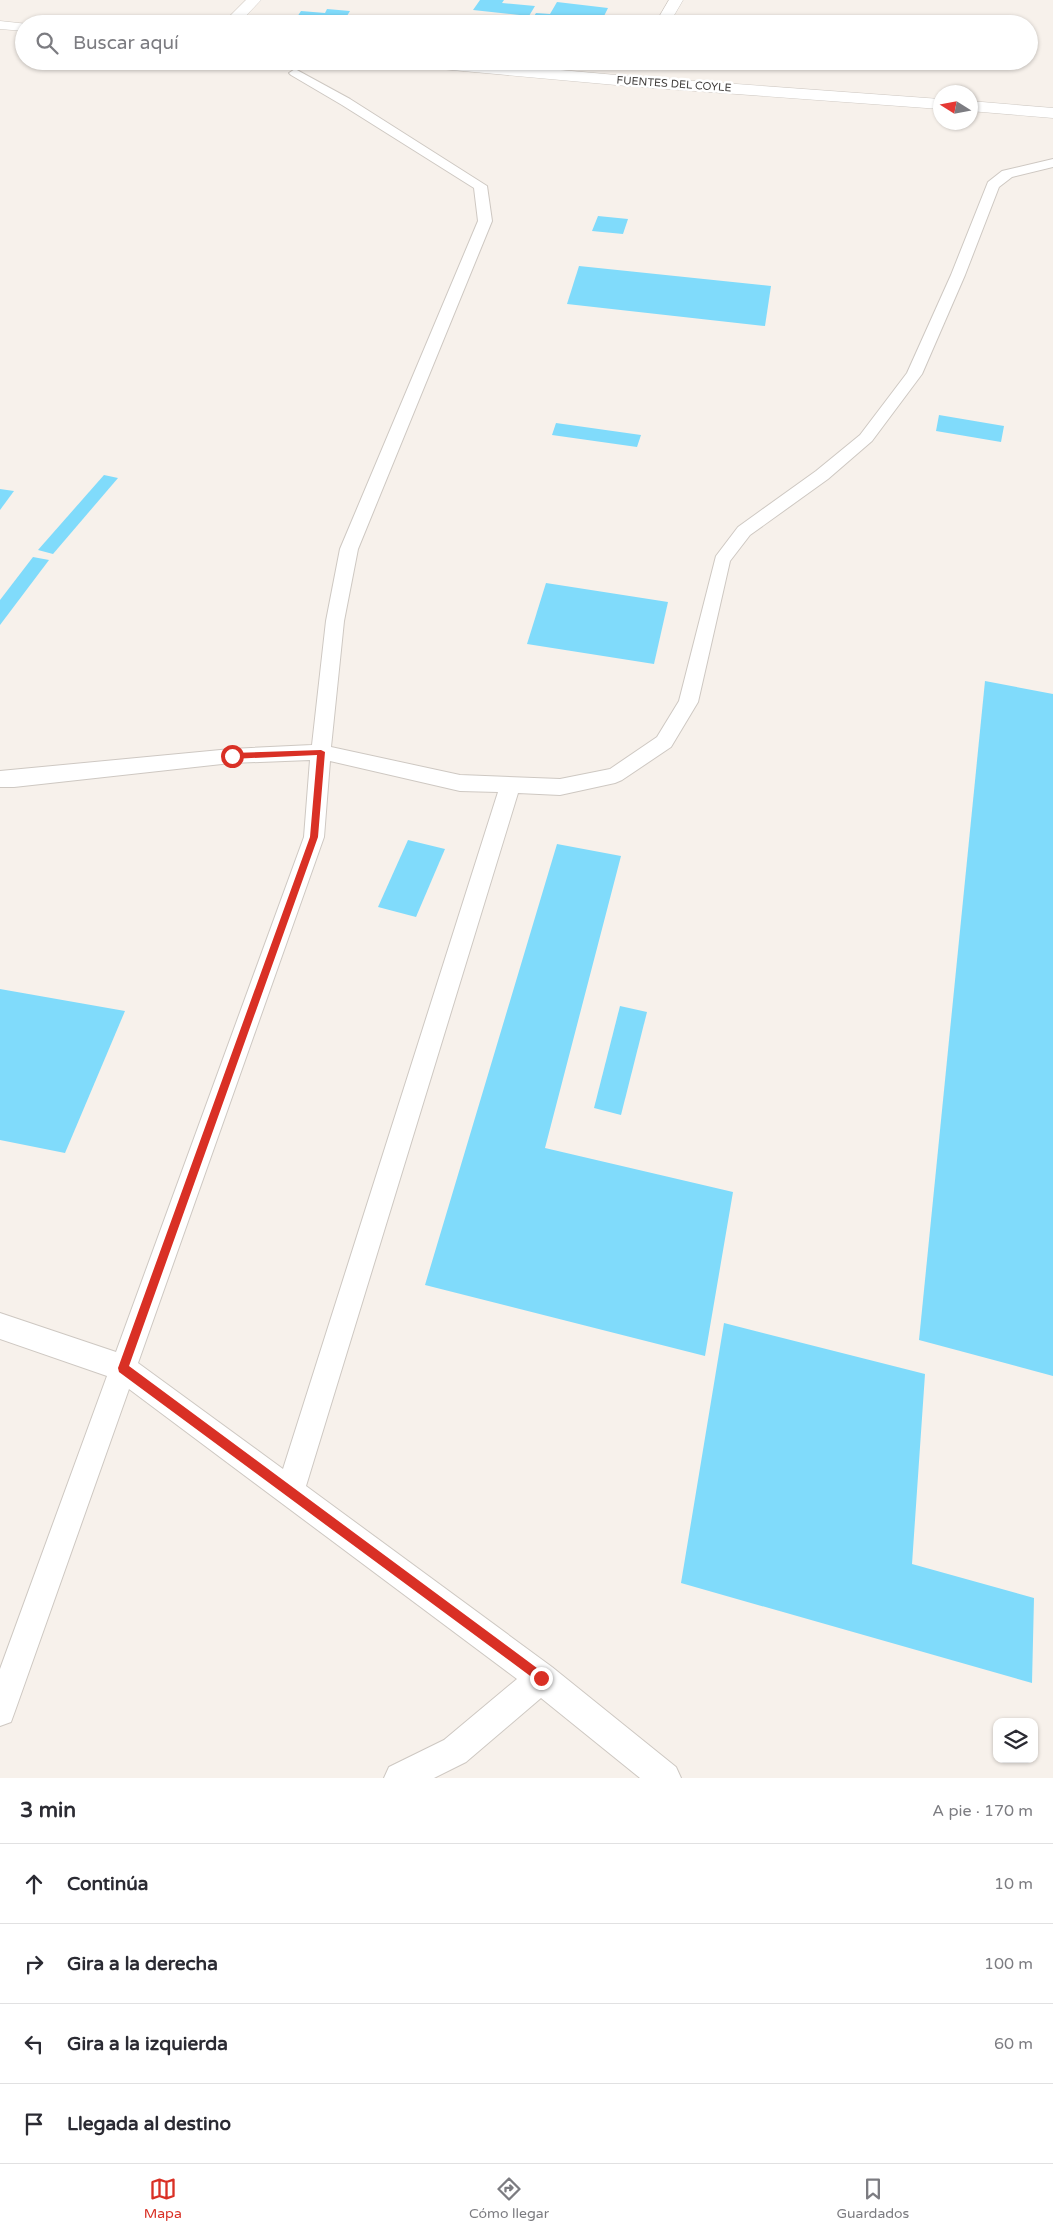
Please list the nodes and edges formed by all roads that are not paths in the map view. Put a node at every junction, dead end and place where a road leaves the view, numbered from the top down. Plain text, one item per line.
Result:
1 (254, 0) edge
2 (676, 0) edge
3 (238, 15) edge
4 (667, 15) edge
5 (0, 25) edge
6 (15, 26) edge
7 (562, 70) edge
8 (295, 73) dead end
9 (933, 103) edge
10 (978, 107) edge
11 (1053, 113) edge
12 (1053, 163) edge
13 (321, 752) junction
14 (0, 779) edge
15 (510, 785) junction
16 (0, 1326) edge
17 (123, 1368) junction
18 (290, 1492) junction
19 (541, 1678) junction
20 (0, 1711) edge
21 (400, 1778) edge
22 (665, 1778) edge

1 - 3 street
2 - 4 street
5 - 6 street
7 - 9 street, FUENTES DEL COYLE
8 - 13 lane
10 - 11 street
12 - 15 lane
13 - 14 lane
13 - 15 lane
13 - 17 lane
15 - 18 lane
16 - 17 lane
17 - 18 lane
17 - 20 lane
18 - 19 lane
19 - 21 lane
19 - 22 lane

